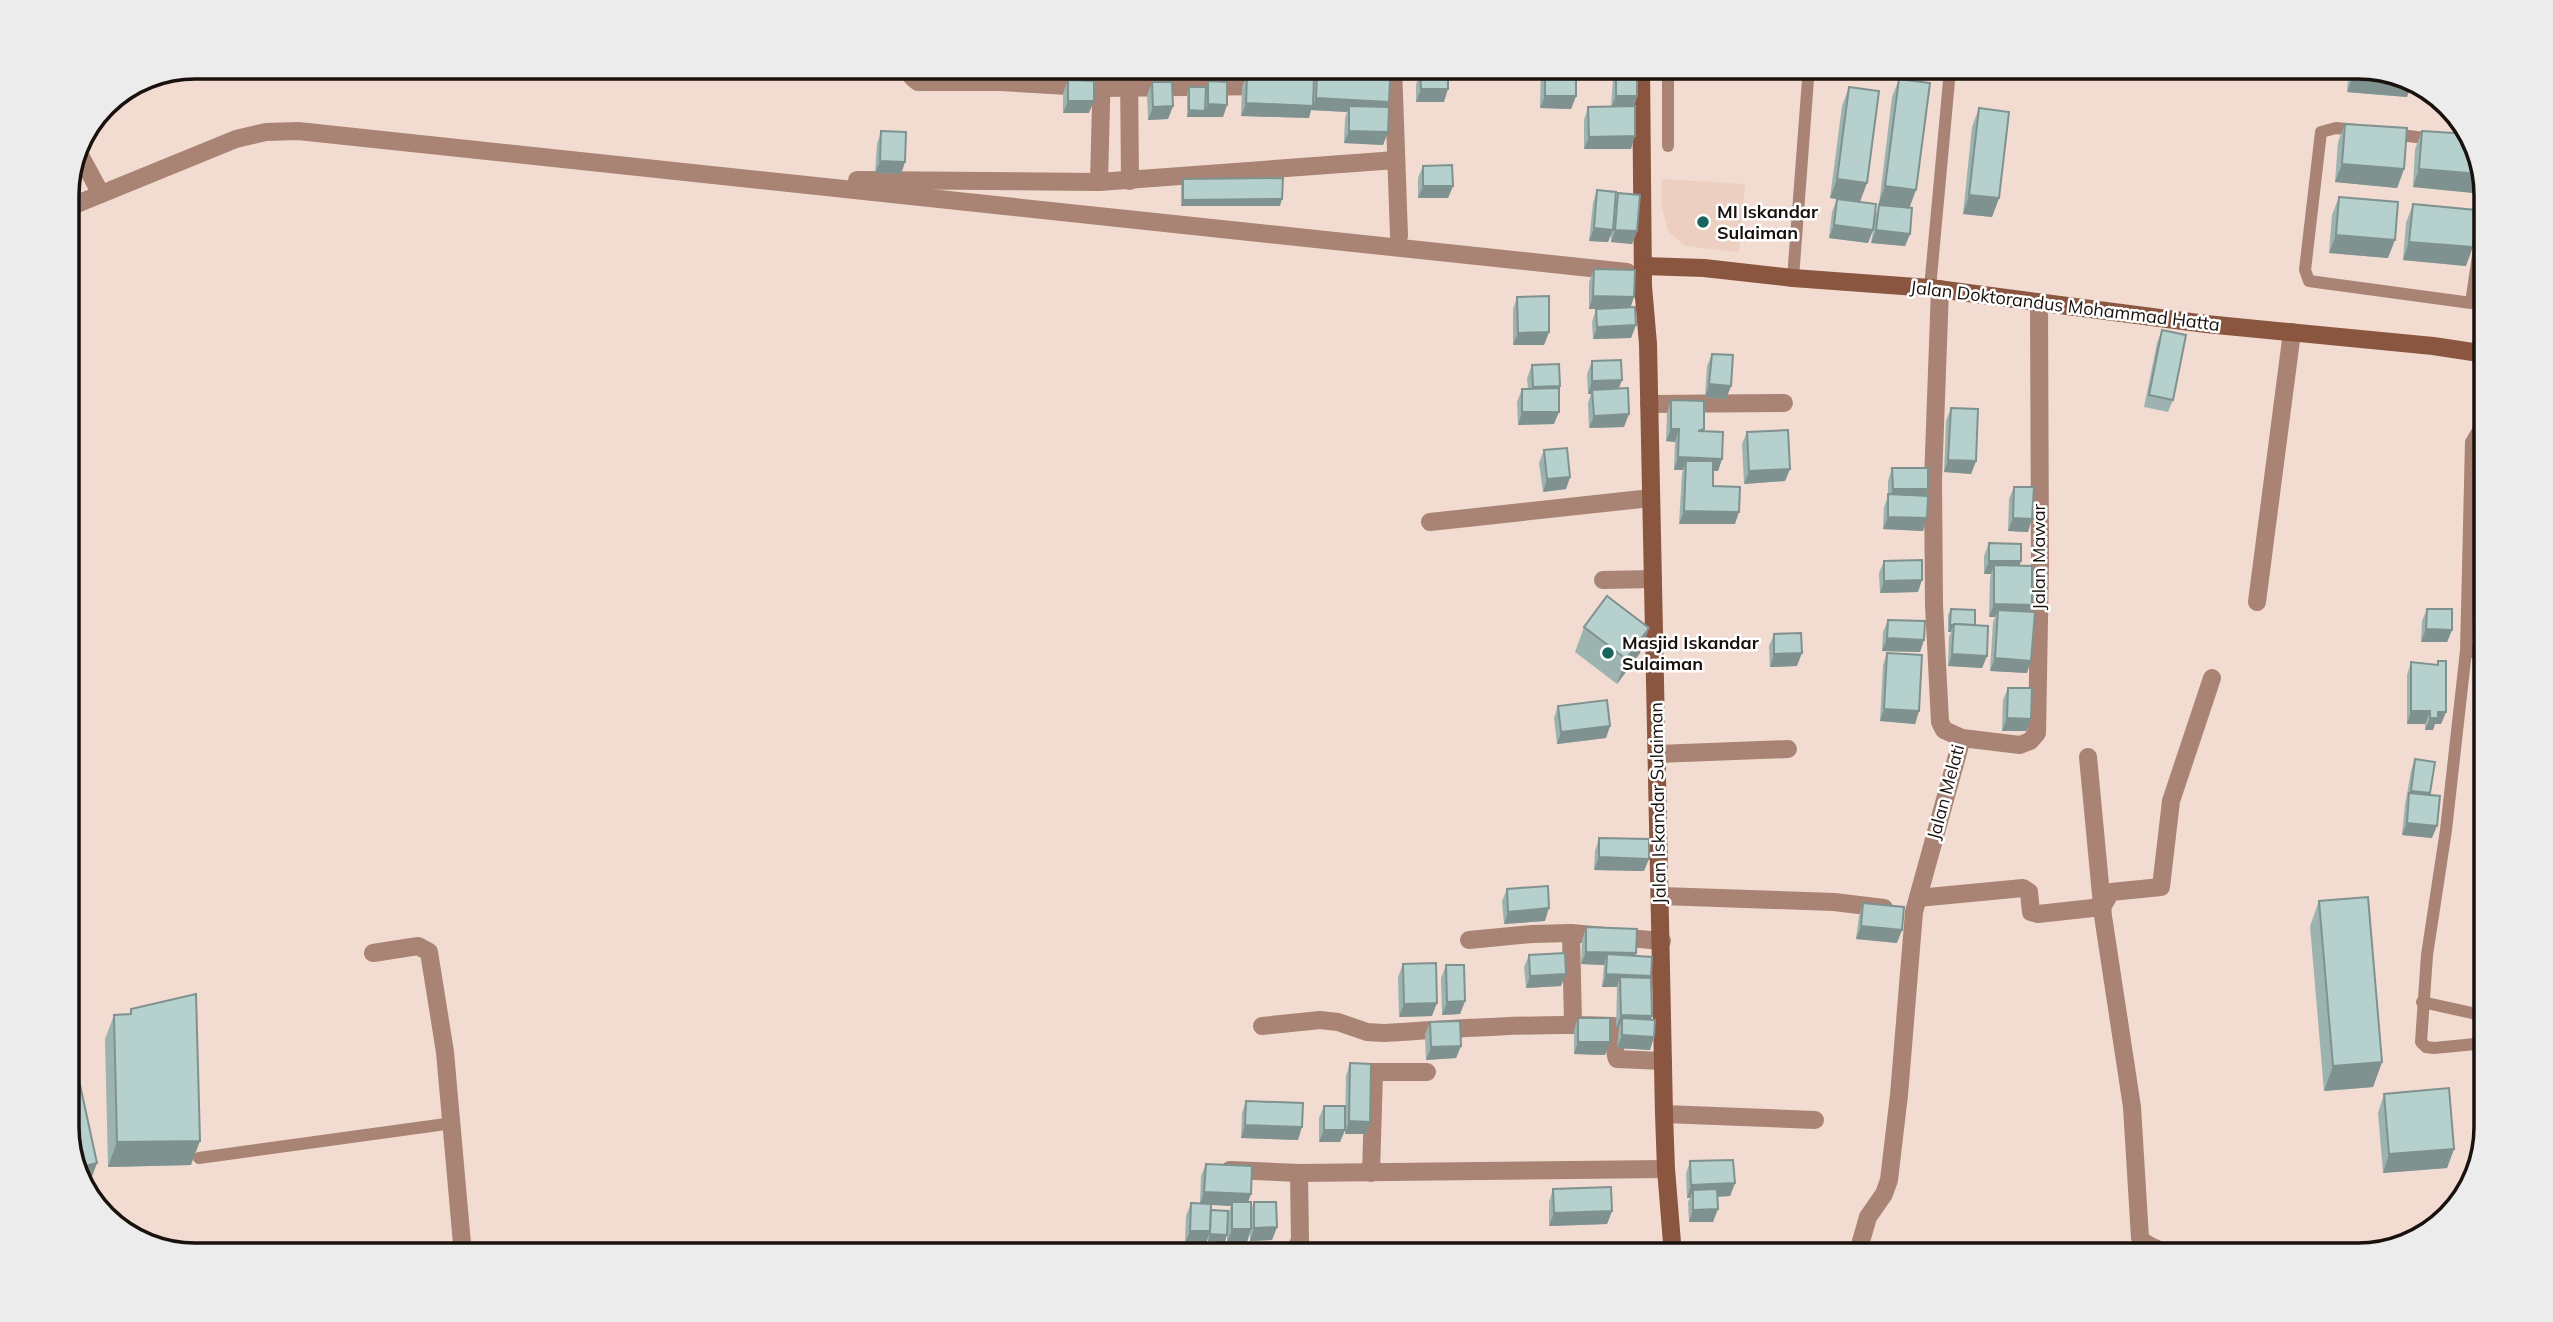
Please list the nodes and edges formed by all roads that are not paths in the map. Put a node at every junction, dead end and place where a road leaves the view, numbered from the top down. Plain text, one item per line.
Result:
1 (914, 79) edge
2 (949, 79) edge
3 (1036, 79) edge
4 (1102, 79) edge
5 (1129, 79) edge
6 (1389, 79) edge
7 (1641, 79) edge
8 (1668, 79) edge
9 (1808, 79) edge
10 (1948, 79) edge
11 (1282, 85) edge
12 (1102, 88) junction
13 (1129, 88) junction
14 (2444, 140) edge
15 (1668, 146) dead end
16 (1396, 160) junction
17 (84, 163) edge
18 (857, 180) dead end
19 (1130, 181) junction
20 (1099, 182) junction
21 (102, 194) junction
22 (79, 203) edge
23 (1399, 236) dead end
24 (1644, 270) junction
25 (1793, 278) junction
26 (1935, 288) junction
27 (2474, 288) edge
28 (2039, 302) junction
29 (2472, 303) joint
30 (2292, 332) junction
31 (2474, 352) edge
32 (1784, 403) dead end
33 (1648, 404) junction
34 (2474, 437) edge
35 (1651, 498) junction
36 (1430, 522) dead end
37 (1653, 579) junction
38 (1603, 580) dead end
39 (2257, 602) dead end
40 (2466, 651) junction
41 (2474, 652) edge
42 (2212, 678) dead end
43 (1962, 738) junction
44 (1788, 749) dead end
45 (1657, 754) junction
46 (2088, 758) dead end
47 (1661, 896) junction
48 (1916, 905) junction
49 (2102, 907) junction
50 (1571, 933) junction
51 (1469, 940) dead end
52 (1662, 941) junction
53 (373, 953) dead end
54 (2422, 1002) junction
55 (2474, 1013) edge
56 (1573, 1023) junction
57 (1262, 1026) dead end
58 (2474, 1044) edge
59 (1663, 1061) junction
60 (1350, 1072) edge
61 (1374, 1072) junction
62 (1427, 1072) dead end
63 (1664, 1114) junction
64 (1815, 1120) dead end
65 (453, 1124) junction
66 (199, 1158) edge
67 (1220, 1169) edge
68 (1666, 1169) junction
69 (1299, 1173) junction
70 (1371, 1173) junction
71 (462, 1243) edge
72 (1299, 1243) edge
73 (1673, 1243) edge
74 (1860, 1243) edge
75 (2145, 1243) edge

1 - 2 street
3 - 12 street
4 - 12 street
5 - 13 street
6 - 16 street
7 - 24 street, Jalan Iskandar Sulaiman
8 - 15 lane
9 - 25 lane
10 - 26 lane
11 - 13 street
12 - 13 street
12 - 20 street
13 - 19 street
14 - 29 lane
16 - 19 street
16 - 23 street
17 - 21 street
18 - 20 street
19 - 20 street
21 - 22 street
21 - 24 street
24 - 25 street, Jalan Doktorandus Mohammad Hatta
24 - 33 street, Jalan Iskandar Sulaiman
25 - 26 street, Jalan Doktorandus Mohammad Hatta
26 - 28 street, Jalan Doktorandus Mohammad Hatta
26 - 43 street, Jalan Melati
27 - 29 lane
28 - 30 street, Jalan Doktorandus Mohammad Hatta
28 - 43 street, Jalan Mawar
30 - 31 street, Jalan Doktorandus Mohammad Hatta
30 - 39 street
32 - 33 street
33 - 35 street, Jalan Iskandar Sulaiman
34 - 40 lane
35 - 36 street
35 - 37 street, Jalan Iskandar Sulaiman
37 - 38 street
37 - 45 street, Jalan Iskandar Sulaiman
40 - 41 lane
40 - 54 lane
42 - 49 street
43 - 48 street, Jalan Melati
44 - 45 street
45 - 47 street, Jalan Iskandar Sulaiman
46 - 49 street
47 - 48 street
47 - 52 street, Jalan Iskandar Sulaiman
48 - 49 street
48 - 74 street, Jalan Melati
49 - 75 street
50 - 51 street
50 - 52 street
50 - 56 street
52 - 59 street, Jalan Iskandar Sulaiman
53 - 65 street
54 - 55 lane
54 - 58 lane
56 - 57 street
56 - 59 street
59 - 63 street, Jalan Iskandar Sulaiman
60 - 61 street
61 - 62 street
61 - 70 street
63 - 64 street
63 - 68 street, Jalan Iskandar Sulaiman
65 - 66 lane
65 - 71 street
67 - 69 street
68 - 70 street
68 - 73 street, Jalan Iskandar Sulaiman
69 - 70 street
69 - 72 street

